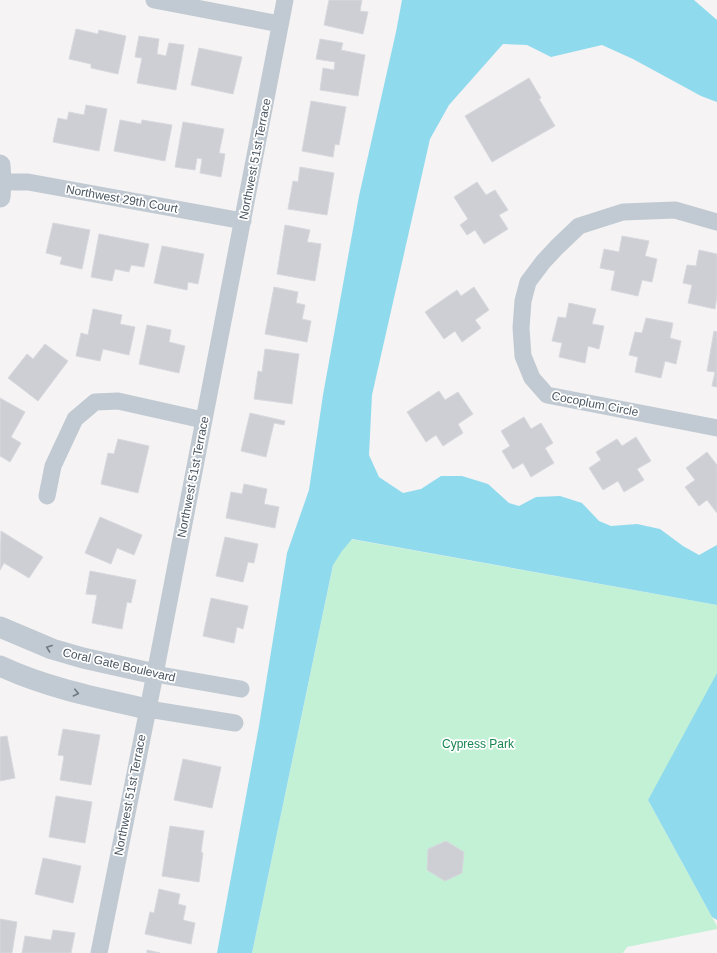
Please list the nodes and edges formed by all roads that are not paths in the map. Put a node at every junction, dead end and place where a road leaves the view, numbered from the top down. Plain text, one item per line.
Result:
1 (154, 0) edge
2 (285, 0) edge
3 (280, 24) junction
4 (0, 182) edge
5 (243, 221) junction
6 (717, 222) edge
7 (203, 420) junction
8 (717, 428) edge
9 (47, 496) dead end
10 (0, 627) edge
11 (0, 666) edge
12 (155, 674) junction
13 (241, 689) dead end
14 (148, 709) junction
15 (235, 724) dead end
16 (99, 953) edge

1 - 3 street
2 - 3 street, Northwest 51st Terrace
3 - 5 street, Northwest 51st Terrace
4 - 5 street, Northwest 29th Court
5 - 7 street, Northwest 51st Terrace
6 - 8 street, Cocoplum Circle
7 - 9 street
7 - 12 street, Northwest 51st Terrace
12 -> 10 street, Coral Gate Boulevard
11 -> 14 street
12 - 13 street, Coral Gate Boulevard
12 - 14 street, Northwest 51st Terrace
14 - 15 street
14 - 16 street, Northwest 51st Terrace

